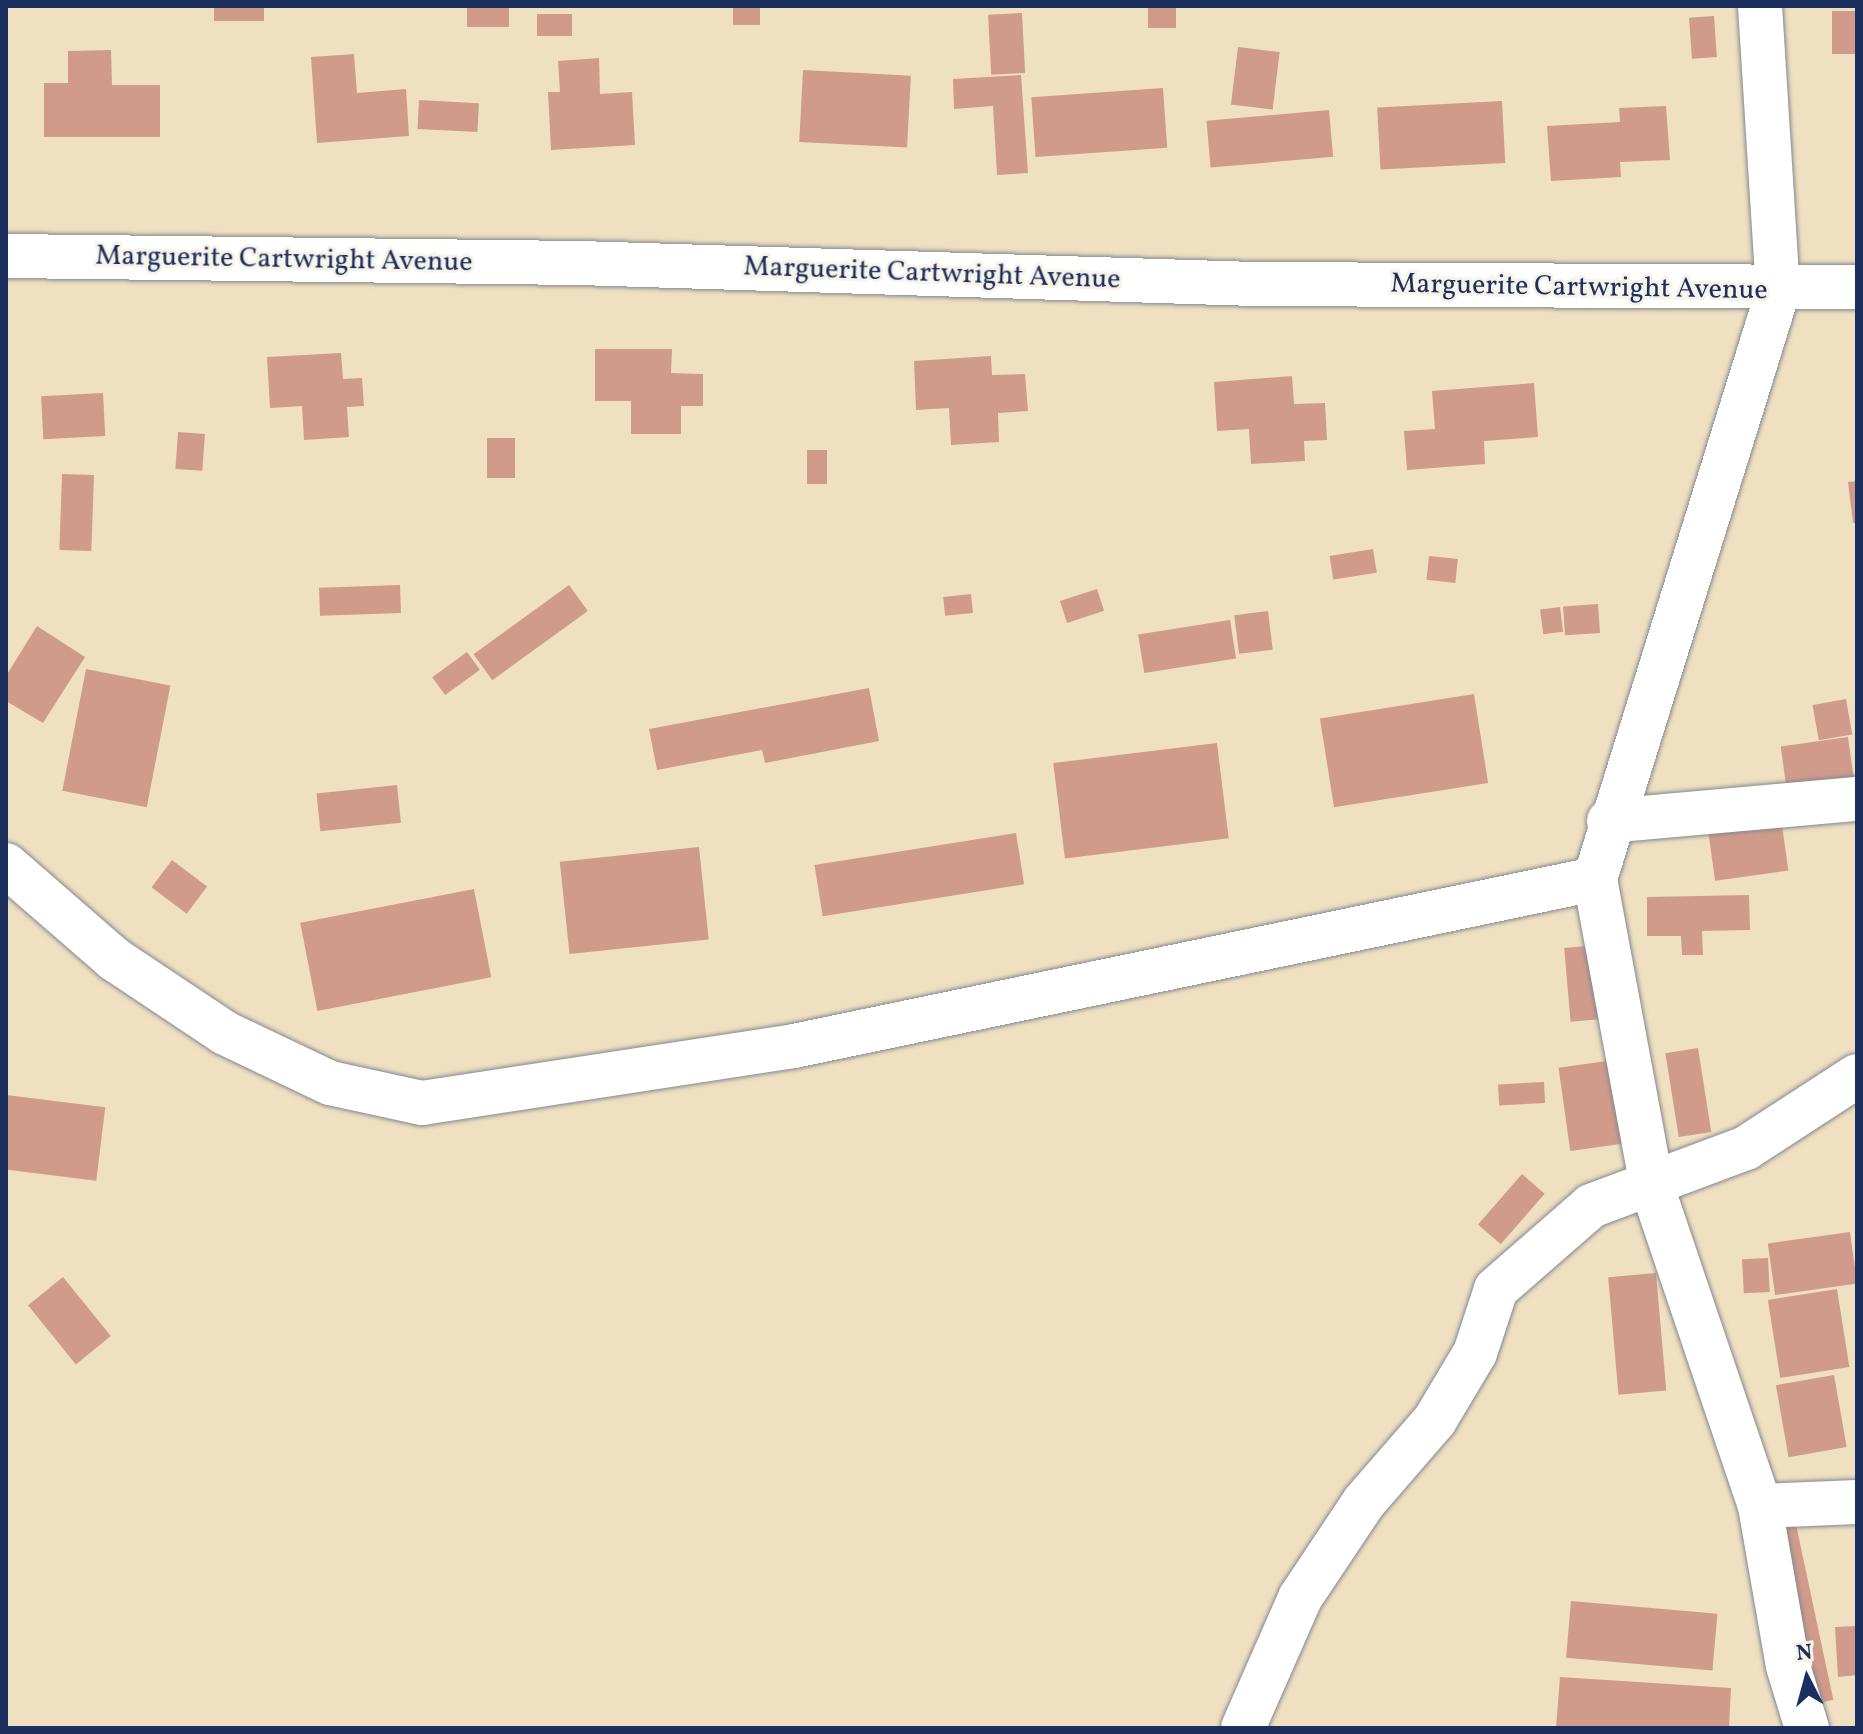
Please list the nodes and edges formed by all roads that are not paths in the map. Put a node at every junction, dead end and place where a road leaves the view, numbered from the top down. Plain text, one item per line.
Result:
1 (1760, 6) edge
2 (6, 256) edge
3 (1857, 287) edge
4 (1778, 291) junction
5 (1857, 799) edge
6 (1609, 821) junction
7 (6, 865) edge
8 (1595, 879) junction
9 (1857, 1076) edge
10 (1652, 1187) junction
11 (1857, 1502) edge
12 (1760, 1506) junction
13 (1243, 1728) edge
14 (1807, 1728) edge

1 - 4 street
2 - 4 street, Marguerite Cartwright Avenue
3 - 4 street, Marguerite Cartwright Avenue
4 - 6 street
5 - 6 street
6 - 8 street
7 - 8 street
8 - 10 street
9 - 10 street
10 - 12 street
10 - 13 street
11 - 12 street
12 - 14 street

